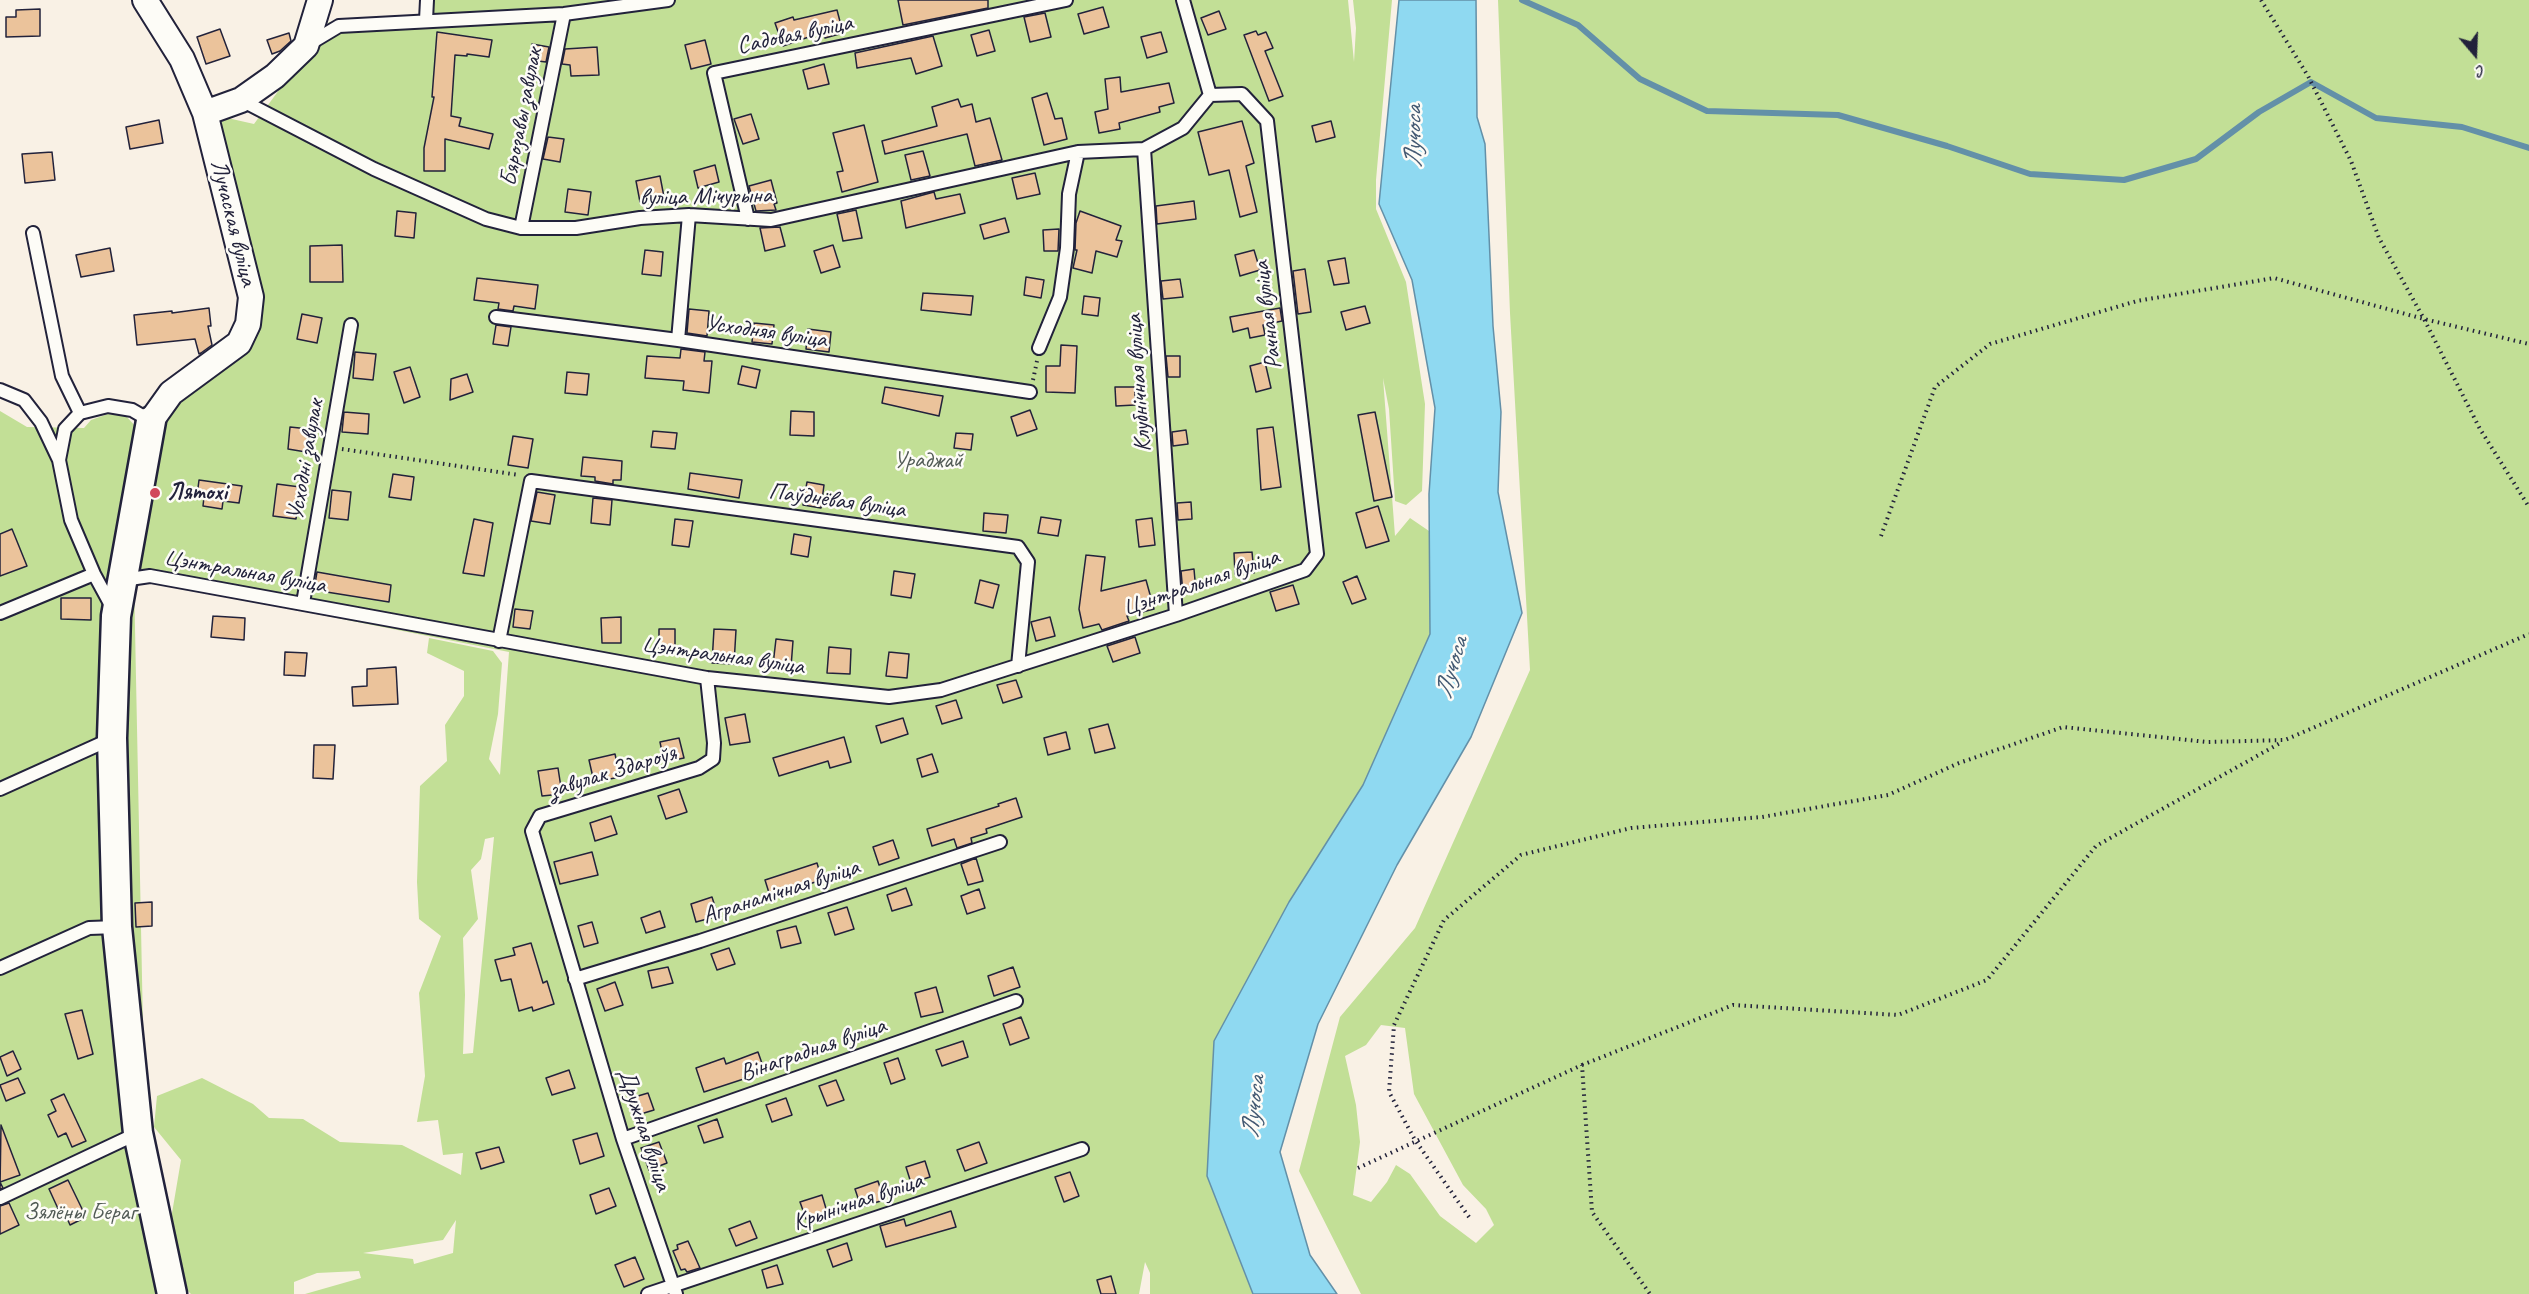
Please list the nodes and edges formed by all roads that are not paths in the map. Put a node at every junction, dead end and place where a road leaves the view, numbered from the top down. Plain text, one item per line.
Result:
1 (145, 0) edge
2 (320, 0) edge
3 (427, 0) edge
4 (668, 0) edge
5 (1066, 0) edge
6 (1183, 0) edge
7 (621, 4) edge
8 (564, 14) junction
9 (426, 20) junction
10 (306, 46) junction
11 (1210, 95) junction
12 (241, 100) junction
13 (205, 112) junction
14 (1144, 149) junction
15 (1078, 152) junction
16 (689, 215) junction
17 (748, 219) junction
18 (521, 228) junction
19 (33, 233) dead end
20 (496, 317) dead end
21 (351, 325) dead end
22 (678, 340) junction
23 (1040, 348) road end
24 (0, 390) edge
25 (1030, 392) road end
26 (80, 413) junction
27 (151, 421) junction
28 (59, 460) junction
29 (1305, 570) joint
30 (94, 574) junction
31 (123, 580) junction
32 (303, 603) junction
33 (0, 613) edge
34 (1176, 615) junction
35 (116, 616) junction
36 (499, 641) junction
37 (1018, 666) junction
38 (707, 678) junction
39 (112, 738) junction
40 (0, 789) edge
41 (999, 842) dead end
42 (117, 927) junction
43 (0, 968) edge
44 (575, 979) junction
45 (1016, 1001) dead end
46 (138, 1133) junction
47 (623, 1139) junction
48 (1082, 1149) dead end
49 (0, 1198) edge
50 (675, 1290) edge
51 (172, 1294) edge
52 (648, 1294) edge

1 - 13 street, Лучаская вуліца
2 - 10 street
3 - 9 lane
4 - 7 lane
5 - 17 lane, Садовая вуліца
6 - 11 lane
7 - 8 lane
8 - 9 lane
8 - 18 lane, Бярозавы завулак
9 - 10 lane
10 - 12 street
11 - 14 lane, вуліца Мічурына
11 - 29 lane, Рачная вуліца
12 - 13 street
12 - 18 lane, вуліца Мічурына
13 - 27 street, Лучаская вуліца
14 - 15 lane, вуліца Мічурына
14 - 34 lane, Клубнічная вуліца
15 - 17 lane, вуліца Мічурына
15 - 23 lane
16 - 17 lane, вуліца Мічурына
16 - 18 lane, вуліца Мічурына
16 - 22 lane
19 - 26 lane
20 - 22 lane, Усходняя вуліца
21 - 32 lane, Усходні завулак
22 - 25 lane, Усходняя вуліца
24 - 28 lane
26 - 27 lane
26 - 28 lane
27 - 31 street
28 - 30 lane
29 - 34 lane, Цэнтральная вуліца
30 - 33 lane
30 - 35 lane
31 - 32 lane, Цэнтральная вуліца
31 - 35 street
32 - 36 lane, Цэнтральная вуліца
34 - 37 lane, Цэнтральная вуліца
35 - 39 street
36 - 37 lane, Паўднёвая вуліца
36 - 38 lane, Цэнтральная вуліца
37 - 38 lane, Цэнтральная вуліца
38 - 44 lane, завулак Здароўя
39 - 40 lane
39 - 42 street
41 - 44 lane, Агранамічная вуліца
42 - 43 lane
42 - 46 street
44 - 47 lane, Дружная вуліца
45 - 47 lane, Вінаградная вуліца
46 - 49 lane
46 - 51 street
47 - 50 lane, Дружная вуліца
48 - 50 lane, Крынічная вуліца
50 - 52 lane, Крынічная вуліца

